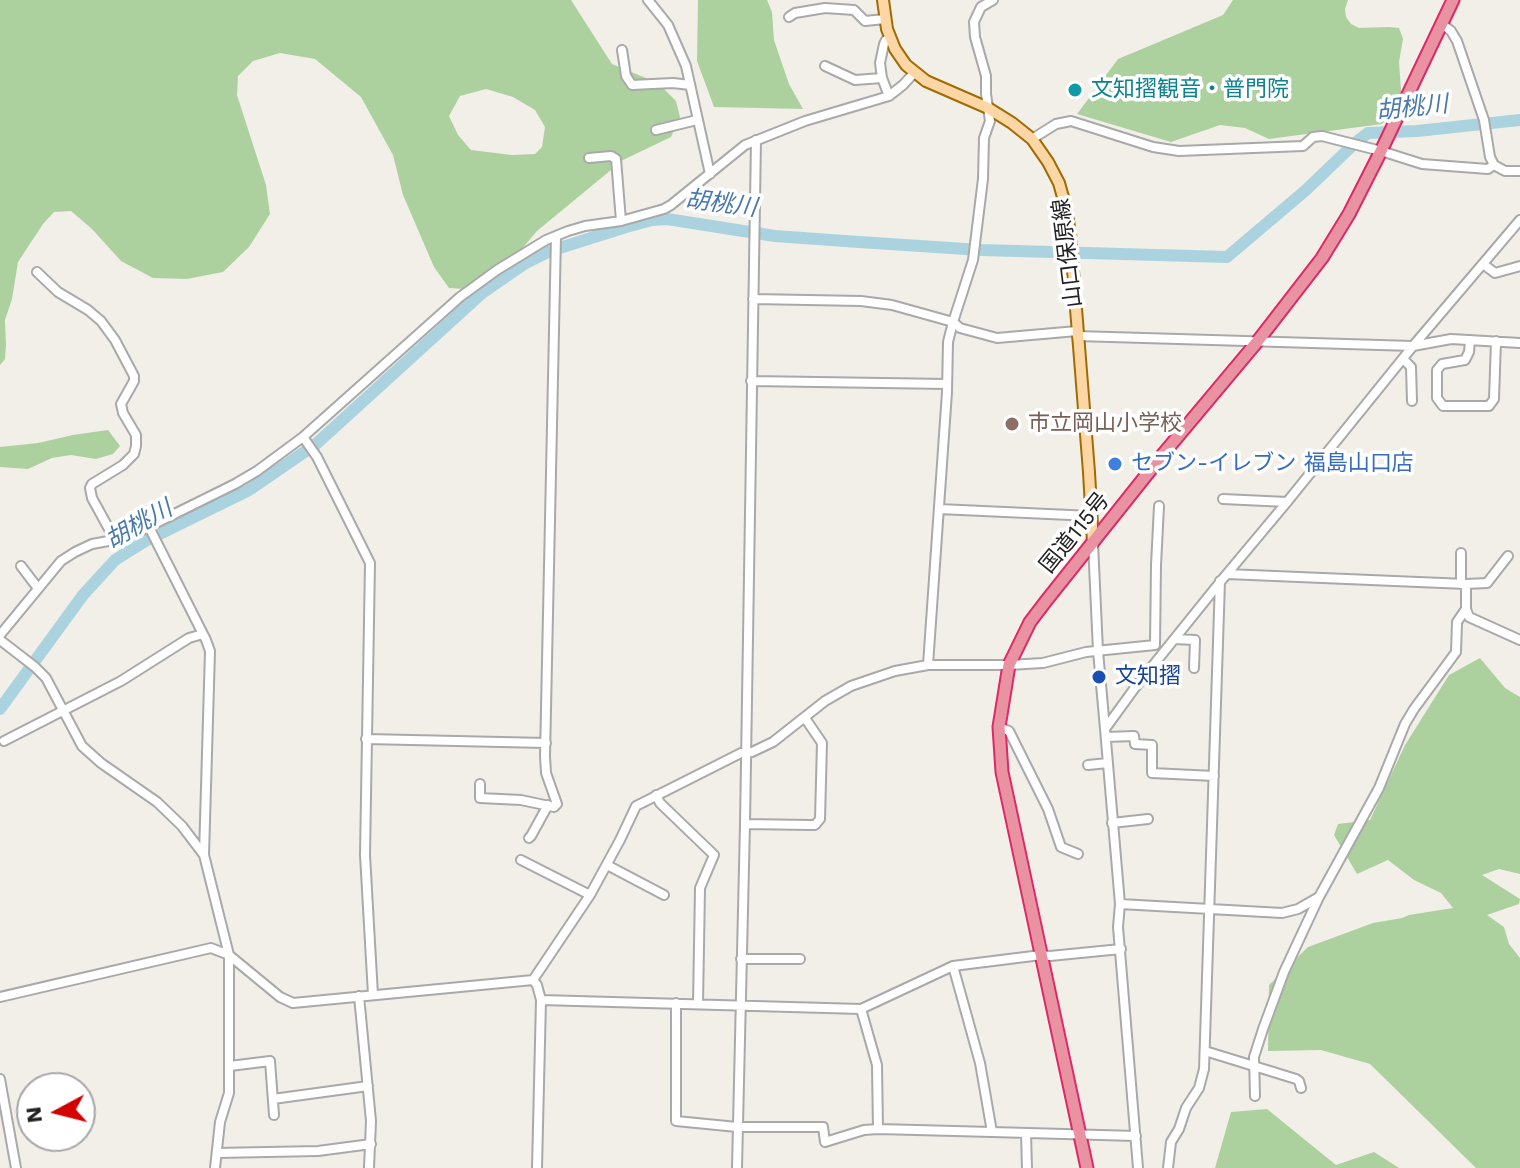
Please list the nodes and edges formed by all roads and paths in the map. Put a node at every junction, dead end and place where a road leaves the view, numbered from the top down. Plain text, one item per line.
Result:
1 (648, 0) edge
2 (810, 0) edge
3 (883, 0) edge
4 (993, 0) edge
5 (1453, 0) edge
6 (817, 8) junction
7 (789, 17) dead end
8 (885, 19) junction
9 (1442, 24) junction
10 (890, 38) junction
11 (622, 50) dead end
12 (825, 66) dead end
13 (914, 73) junction
14 (882, 78) junction
15 (690, 85) junction
16 (889, 96) junction
17 (988, 108) junction
18 (697, 120) junction
19 (656, 130) dead end
20 (1032, 139) junction
21 (756, 140) junction
22 (1381, 151) junction
23 (589, 158) dead end
24 (1494, 165) junction
25 (1520, 171) edge
26 (710, 174) junction
27 (1520, 220) edge
28 (621, 221) junction
29 (556, 236) junction
30 (1483, 264) junction
31 (1520, 266) edge
32 (37, 272) dead end
33 (753, 299) junction
34 (953, 322) junction
35 (1077, 334) junction
36 (1470, 340) junction
37 (1496, 341) junction
38 (1257, 342) junction
39 (1520, 343) edge
40 (1413, 346) junction
41 (1403, 359) junction
42 (751, 381) junction
43 (947, 384) junction
44 (1412, 401) dead end
45 (303, 437) junction
46 (1223, 499) dead end
47 (1287, 502) junction
48 (1159, 506) dead end
49 (939, 509) junction
50 (1092, 516) junction
51 (149, 527) junction
52 (115, 540) junction
53 (1093, 543) junction
54 (1461, 553) dead end
55 (1508, 556) dead end
56 (21, 566) dead end
57 (1224, 578) junction
58 (1463, 584) junction
59 (37, 587) junction
60 (1466, 609) junction
61 (203, 634) junction
62 (0, 638) edge
63 (1520, 640) edge
64 (1172, 642) junction
65 (1155, 645) junction
66 (1098, 651) junction
67 (928, 665) junction
68 (1009, 665) junction
69 (1194, 668) dead end
70 (64, 712) junction
71 (805, 718) junction
72 (999, 727) junction
73 (1105, 733) junction
74 (366, 739) junction
75 (4, 741) dead end
76 (546, 743) junction
77 (745, 752) junction
78 (1108, 763) junction
79 (1088, 765) dead end
80 (1214, 776) junction
81 (480, 784) dead end
82 (656, 795) junction
83 (548, 805) junction
84 (1148, 819) dead end
85 (1112, 823) junction
86 (745, 824) junction
87 (529, 838) dead end
88 (1078, 854) dead end
89 (204, 855) junction
90 (521, 860) dead end
91 (607, 865) junction
92 (590, 895) junction
93 (664, 895) dead end
94 (1319, 897) junction
95 (1120, 904) junction
96 (1210, 910) junction
97 (1121, 949) junction
98 (229, 955) junction
99 (1041, 955) junction
100 (741, 959) junction
101 (800, 959) dead end
102 (953, 966) junction
103 (533, 980) junction
104 (373, 995) junction
105 (359, 996) junction
106 (0, 997) edge
107 (541, 1000) junction
108 (676, 1003) junction
109 (698, 1004) junction
110 (740, 1006) junction
111 (861, 1009) junction
112 (1205, 1051) junction
113 (1254, 1065) junction
114 (230, 1066) junction
115 (0, 1079) edge
116 (368, 1086) junction
117 (1301, 1088) dead end
118 (1255, 1096) dead end
119 (273, 1099) junction
120 (274, 1115) dead end
121 (737, 1127) junction
122 (878, 1129) junction
123 (992, 1132) junction
124 (1026, 1133) junction
125 (1080, 1135) junction
126 (1136, 1136) junction
127 (371, 1144) junction
128 (217, 1153) junction
129 (16, 1168) edge
130 (215, 1168) edge
131 (369, 1168) edge
132 (537, 1168) edge
133 (737, 1168) edge
134 (1027, 1168) edge
135 (1087, 1168) edge
136 (1138, 1168) edge
137 (1168, 1168) edge

1 - 15 street
2 - 6 street
3 - 8 main road, 山口保原線
4 - 17 street
5 - 9 highway, 国道115号
6 - 7 street
6 - 8 street
8 - 10 main road, 山口保原線
9 - 22 highway, 国道115号
9 - 24 street
10 - 13 main road, 山口保原線
10 - 14 street
11 - 15 street
12 - 14 street
13 - 16 street
13 - 17 main road, 山口保原線
14 - 16 street
15 - 18 street
16 - 21 street
17 - 20 main road, 山口保原線
17 - 34 street
18 - 19 street
18 - 26 street
20 - 22 street
20 - 35 main road, 山口保原線
21 - 26 street
21 - 33 street
22 - 24 street
22 - 38 highway, 国道115号
23 - 28 street
24 - 25 street
26 - 28 street
27 - 30 street
28 - 29 street
29 - 45 street
29 - 76 street
30 - 31 street
30 - 40 street
32 - 52 street
33 - 34 street
33 - 42 street
34 - 35 street
34 - 43 street
35 - 38 street
35 - 50 main road, 山口保原線
36 - 37 street
36 - 37 street
36 - 40 street
37 - 39 street
38 - 40 street
38 - 53 highway, 国道115号
40 - 41 street
41 - 44 street
41 - 47 street
42 - 43 street
42 - 77 street
43 - 49 street
45 - 51 street
45 - 74 street
46 - 47 street
47 - 57 street
48 - 65 street
49 - 50 street
49 - 67 street
50 - 53 main road, 山口保原線
51 - 52 street
51 - 61 street
52 - 59 street
53 - 66 street
53 - 68 highway, 国道115号
54 - 58 street
55 - 58 street
56 - 59 street
57 - 58 street
57 - 64 street
57 - 80 street
58 - 60 street
59 - 62 street
60 - 63 street
60 - 94 street
61 - 70 street
61 - 89 street
62 - 70 street
64 - 65 street
64 - 69 street
64 - 73 street
65 - 66 street
66 - 68 street
66 - 73 street
67 - 68 street
67 - 71 street
68 - 72 highway, 国道115号
70 - 75 street
70 - 89 street
71 - 77 street
71 - 86 street
72 - 88 street
72 - 99 highway, 国道115号
73 - 78 street
73 - 80 street
74 - 76 street
74 - 104 street
76 - 83 street
77 - 82 street
77 - 86 street
78 - 79 street
78 - 85 street
80 - 96 street
81 - 83 street
82 - 91 street
82 - 109 street
83 - 87 street
84 - 85 street
85 - 95 street
86 - 100 street
89 - 98 street
90 - 92 street
91 - 92 street
91 - 93 street
92 - 103 street
94 - 96 street
94 - 113 street
95 - 96 street
95 - 97 street
96 - 112 street
97 - 99 street
97 - 126 street
98 - 105 street
98 - 106 street
98 - 114 street
99 - 102 street
99 - 125 highway, 国道115号
100 - 101 street
100 - 110 street
102 - 111 street
102 - 123 street
103 - 104 street
103 - 107 street
104 - 105 street
105 - 116 street
107 - 108 street
107 - 132 street
108 - 109 street
108 - 121 street
109 - 110 street
110 - 111 street
110 - 121 street
111 - 122 street
112 - 113 street
112 - 137 street
113 - 117 street
113 - 118 street
114 - 119 street
114 - 128 street
115 - 129 street
116 - 119 street
116 - 127 street
119 - 120 street
121 - 122 street
121 - 133 street
122 - 123 street
123 - 124 street
124 - 125 street
124 - 134 street
125 - 126 street
125 - 135 highway, 国道115号
126 - 136 street
127 - 128 street
127 - 131 street
128 - 130 street

